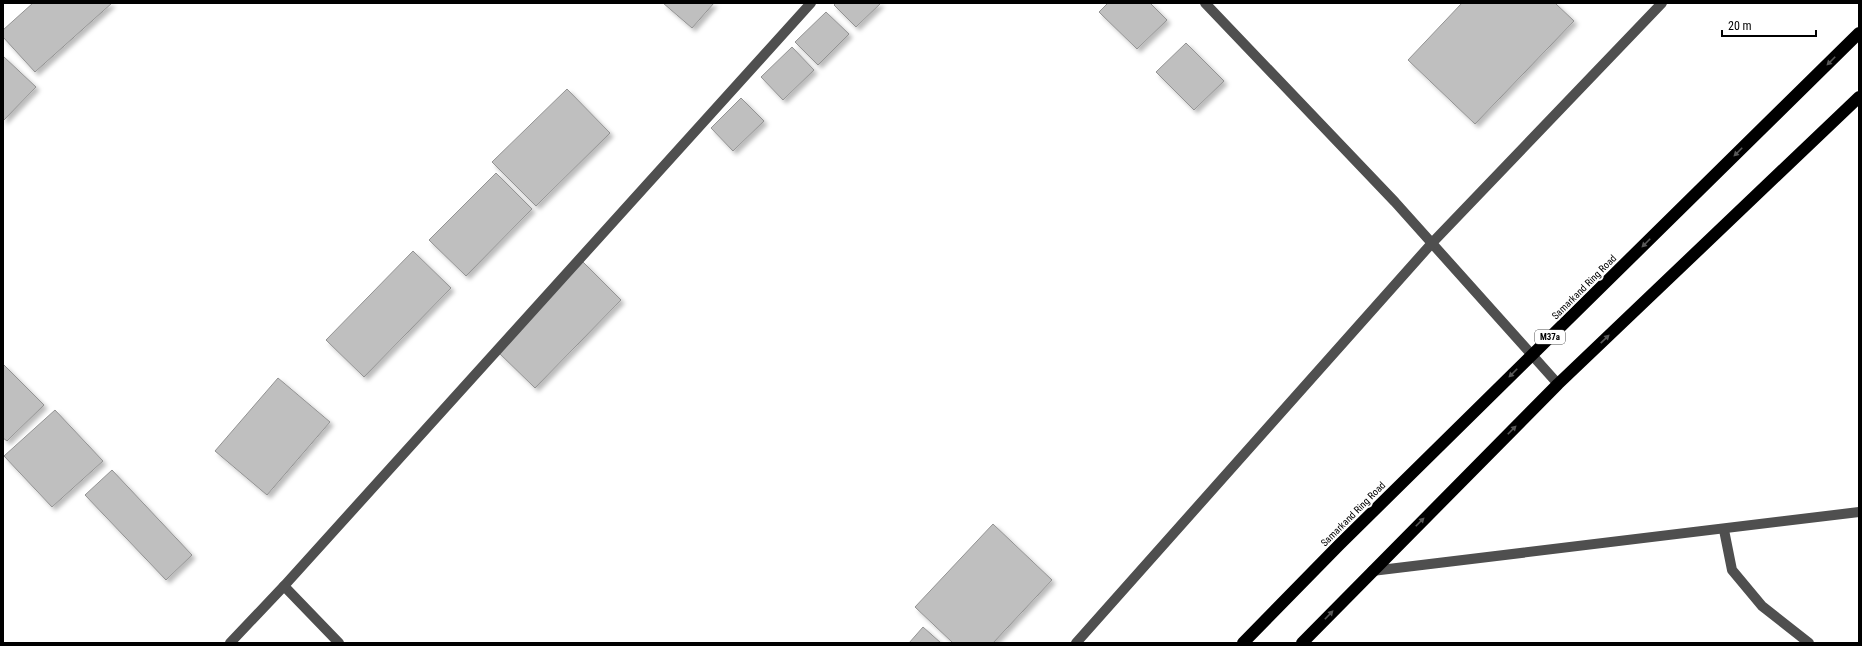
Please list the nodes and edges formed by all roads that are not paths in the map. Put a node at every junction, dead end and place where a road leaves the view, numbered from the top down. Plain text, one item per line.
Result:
1 (811, 3) edge
2 (1205, 3) edge
3 (1662, 3) edge
4 (1859, 33) edge
5 (1859, 97) edge
6 (1432, 243) junction
7 (1532, 355) junction
8 (1558, 384) junction
9 (1859, 512) edge
10 (1724, 530) junction
11 (1372, 571) junction
12 (284, 586) junction
13 (230, 643) edge
14 (339, 643) edge
15 (1076, 643) edge
16 (1243, 643) edge
17 (1302, 643) edge
18 (1809, 643) edge

1 - 12 street
2 - 6 street
3 - 6 street
4 -> 7 highway, Samarkand Ring Road / M37a
8 -> 5 highway
6 - 7 street
6 - 15 street
7 - 8 street
7 -> 16 highway, Samarkand Ring Road / M37a
11 -> 8 highway
9 - 10 street
10 - 11 street
10 - 18 street
17 -> 11 highway
12 - 13 street
12 - 14 street

